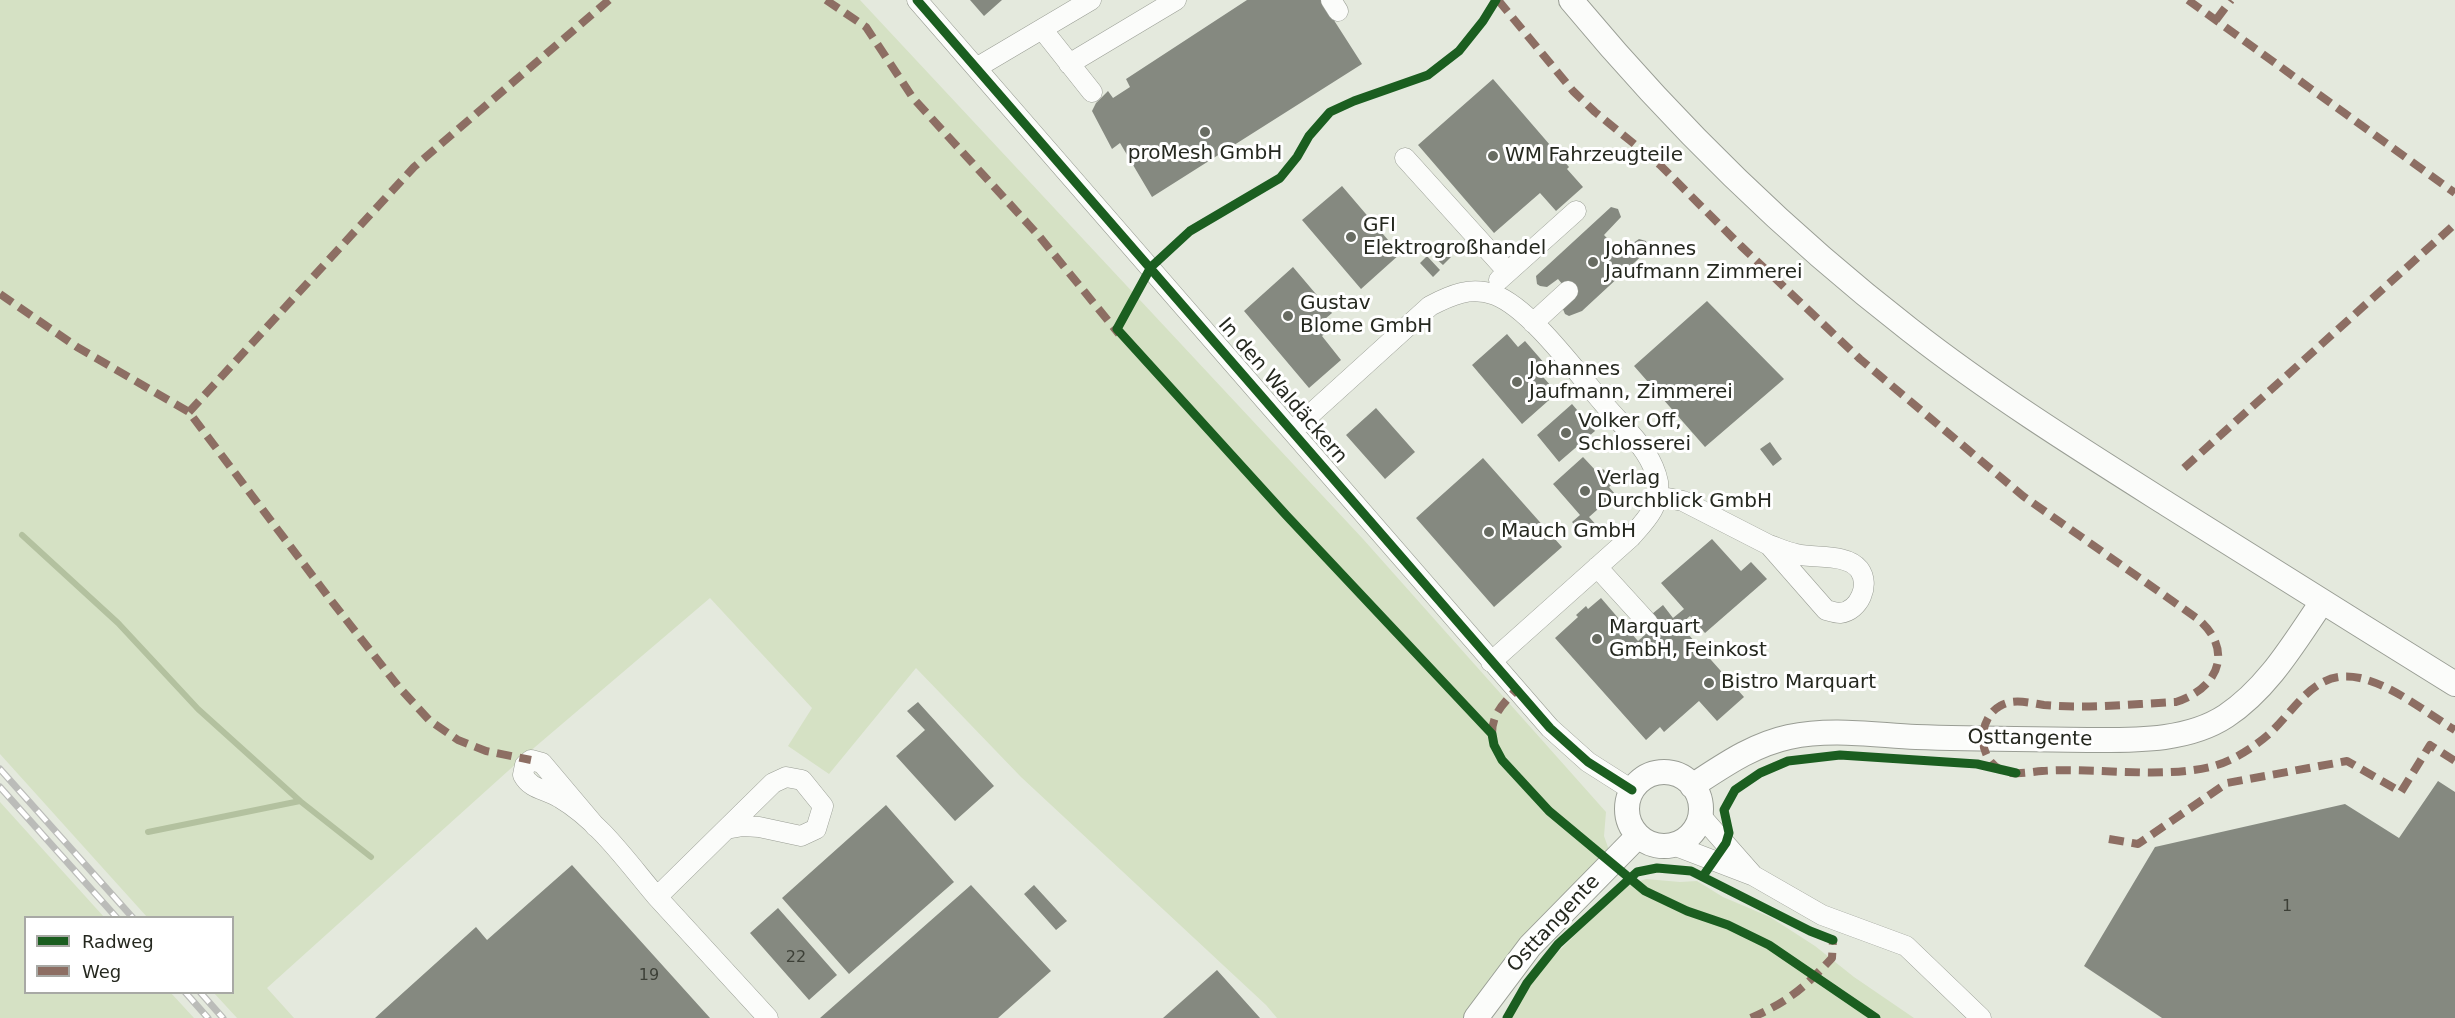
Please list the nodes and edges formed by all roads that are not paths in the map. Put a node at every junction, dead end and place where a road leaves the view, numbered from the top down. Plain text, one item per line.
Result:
1 (917, 0) edge
2 (1091, 0) edge
3 (1176, 0) edge
4 (1570, 0) edge
5 (1042, 29) junction
6 (1069, 64) junction
7 (976, 68) junction
8 (1092, 92) dead end
9 (1405, 158) dead end
10 (1576, 211) dead end
11 (1508, 272) junction
12 (1568, 291) dead end
13 (1485, 292) junction
14 (1533, 323) junction
15 (1292, 431) junction
16 (1657, 496) junction
17 (1769, 545) junction
18 (1597, 567) junction
19 (2322, 602) junction
20 (1648, 623) dead end
21 (1491, 662) junction
22 (2455, 684) edge
23 (1692, 786) junction
24 (1632, 790) junction
25 (1700, 815) junction
26 (596, 827) dead end
27 (726, 829) junction
28 (1638, 836) junction
29 (1673, 845) junction
30 (1754, 876) junction
31 (657, 897) junction
32 (768, 1018) edge
33 (1476, 1018) edge
34 (1982, 1018) edge

1 - 7 street, In den Waldäckern
2 - 5 street
3 - 6 street
4 - 19 main road
5 - 6 street
5 - 7 street
6 - 8 street
7 - 15 street, In den Waldäckern
9 - 11 street
10 - 11 street
11 - 13 street
12 - 14 street
13 - 14 street, In den Waldäckern
13 - 15 street, In den Waldäckern
14 - 16 street, In den Waldäckern
15 - 21 street, In den Waldäckern
16 - 17 street
16 - 18 street
17 - 17 street
18 - 20 street
18 - 21 street
19 - 22 main road
19 - 23 main road, Osttangente
21 - 24 street, In den Waldäckern
23 - 24 main road
23 - 25 main road
24 - 28 main road
25 - 29 main road
25 - 30 street
26 - 31 street
27 - 27 street
27 - 31 street
28 - 29 main road
28 - 33 main road, Osttangente
29 - 30 street
30 - 34 street
31 - 32 street

